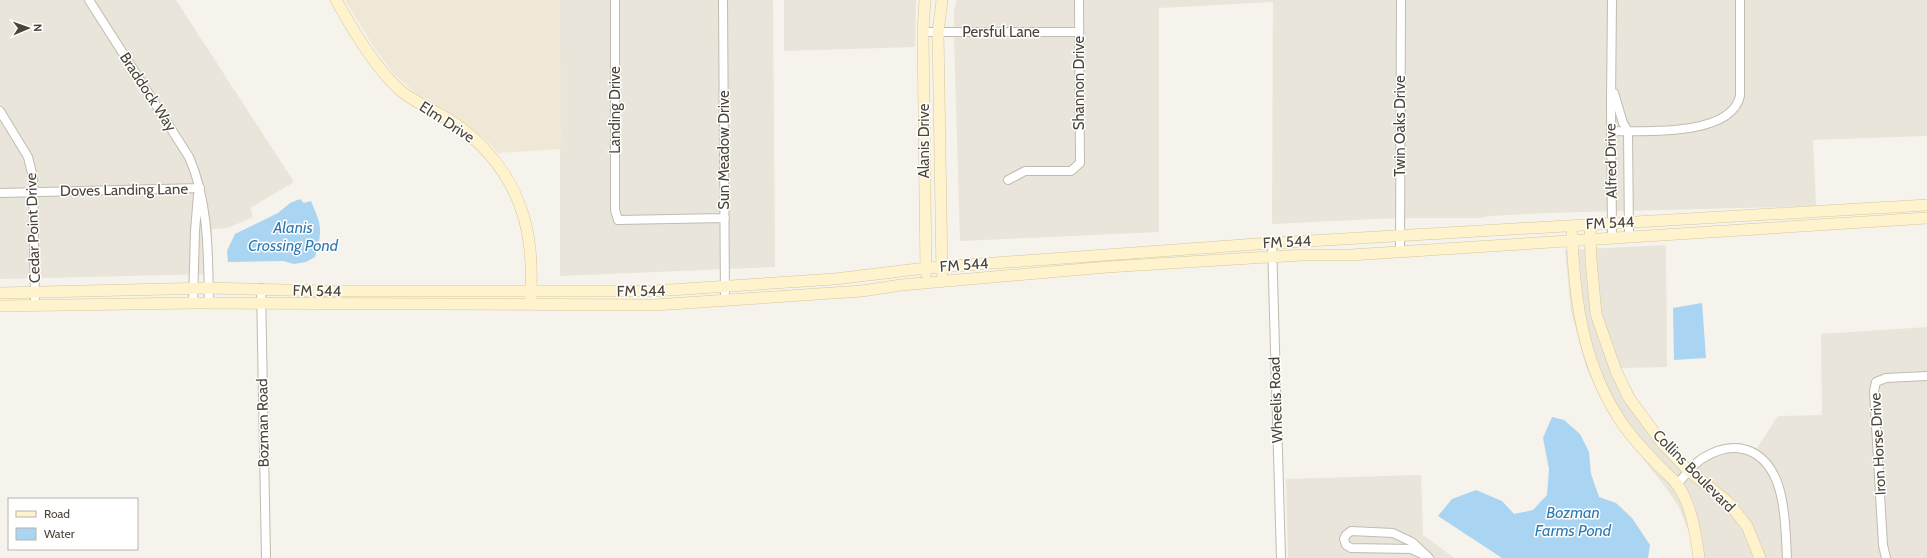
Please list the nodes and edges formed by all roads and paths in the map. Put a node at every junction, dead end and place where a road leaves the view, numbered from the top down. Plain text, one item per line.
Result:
1 (89, 0) edge
2 (336, 0) edge
3 (614, 0) edge
4 (723, 0) edge
5 (925, 0) edge
6 (942, 0) edge
7 (1079, 0) edge
8 (1401, 0) edge
9 (1612, 0) edge
10 (1740, 0) edge
11 (923, 32) junction
12 (938, 32) junction
13 (1079, 32) junction
14 (1612, 84) junction
15 (0, 111) edge
16 (1611, 131) junction
17 (1628, 131) junction
18 (1008, 180) dead end
19 (200, 188) junction
20 (34, 192) junction
21 (0, 193) edge
22 (1927, 205) edge
23 (725, 218) junction
24 (1927, 218) edge
25 (1629, 222) junction
26 (1612, 223) junction
27 (1590, 224) junction
28 (1572, 226) junction
29 (1399, 236) junction
30 (1629, 238) junction
31 (1612, 239) junction
32 (1590, 240) junction
33 (1573, 241) junction
34 (1272, 243) junction
35 (1400, 252) junction
36 (1272, 257) junction
37 (942, 267) junction
38 (926, 268) junction
39 (942, 282) junction
40 (926, 283) junction
41 (725, 287) junction
42 (209, 288) junction
43 (261, 288) junction
44 (193, 289) junction
45 (35, 292) junction
46 (531, 292) junction
47 (0, 293) edge
48 (725, 301) junction
49 (193, 303) junction
50 (209, 303) junction
51 (261, 304) junction
52 (35, 305) junction
53 (531, 305) junction
54 (0, 306) edge
55 (1927, 376) edge
56 (1620, 379) junction
57 (1602, 386) junction
58 (1689, 471) junction
59 (1677, 484) junction
60 (1428, 557) edge
61 (266, 558) edge
62 (1281, 558) edge
63 (1699, 558) edge
64 (1760, 558) edge
65 (1787, 558) edge
66 (1886, 558) edge

1 - 19 street, Braddock Way
2 - 46 main road, Elm Drive
3 - 23 street, Landing Drive
4 - 23 street, Sun Meadow Drive
5 - 11 main road, Alanis Drive
6 - 12 main road, Alanis Drive
7 - 13 street, Shannon Drive
8 - 29 street, Twin Oaks Drive
9 - 14 street, Alfred Drive
10 - 17 street
11 - 12 street, Persful Lane
11 - 38 main road, Alanis Drive
12 - 13 street, Persful Lane
12 - 37 main road, Alanis Drive
13 - 18 street, Shannon Drive
14 - 16 street, Alfred Drive
14 - 17 street, Alfred Drive
15 - 20 street, Cedar Point Drive
16 - 17 street
16 - 26 street, Alfred Drive
17 - 25 street, Alfred Drive
19 - 20 street, Doves Landing Lane
19 - 42 street, Braddock Way
19 - 44 street, Braddock Way
20 - 21 street, Doves Landing Lane
20 - 45 street, Cedar Point Drive
22 - 25 main road, FM 544
23 - 41 street, Sun Meadow Drive
24 - 30 main road, FM 544
25 - 26 main road, FM 544
25 - 30 street, Alfred Drive
26 - 27 main road, FM 544
26 - 31 street, Alfred Drive
27 - 28 main road, FM 544
27 - 32 main road, Collins Boulevard
28 - 29 main road, FM 544
28 - 33 main road, Collins Boulevard
29 - 34 main road, FM 544
29 - 35 street, Twin Oaks Drive
30 - 31 main road, FM 544
31 - 32 main road, FM 544
32 - 33 main road, FM 544
32 - 56 main road, Collins Boulevard
33 - 35 main road, FM 544
33 - 57 main road, Collins Boulevard
34 - 36 street, Wheelis Road
34 - 37 main road, FM 544
35 - 36 main road, FM 544
36 - 39 main road, FM 544
36 - 62 street, Wheelis Road
37 - 38 main road, FM 544
37 - 39 main road, Alanis Drive
38 - 40 main road, Alanis Drive
38 - 41 main road, FM 544
39 - 40 main road, FM 544
40 - 48 main road, FM 544
41 - 46 main road, FM 544
41 - 48 street, Sun Meadow Drive
42 - 43 main road, FM 544
42 - 44 main road, FM 544
42 - 50 street, Braddock Way
43 - 46 main road, FM 544
43 - 51 street, Bozman Road
44 - 45 main road, FM 544
44 - 49 street, Braddock Way
45 - 47 main road, FM 544
45 - 52 street, Cedar Point Drive
46 - 53 main road, Elm Drive
48 - 53 main road, FM 544
49 - 50 main road, FM 544
49 - 52 main road, FM 544
50 - 51 main road, FM 544
51 - 53 main road, FM 544
51 - 61 street, Bozman Road
52 - 54 main road, FM 544
55 - 66 street, Iron Horse Drive
56 - 57 main road
56 - 58 main road, Collins Boulevard
57 - 59 main road, Collins Boulevard
58 - 59 street
58 - 64 main road, Collins Boulevard
58 - 65 street
59 - 63 main road, Collins Boulevard
60 - 60 street

